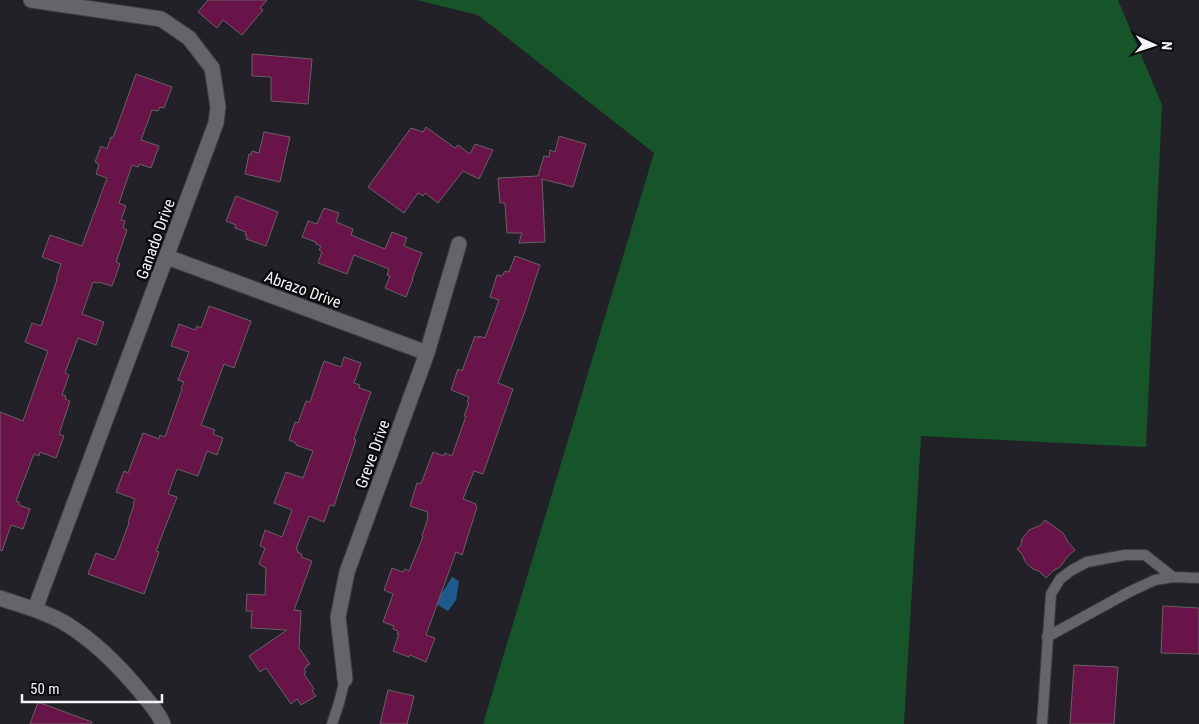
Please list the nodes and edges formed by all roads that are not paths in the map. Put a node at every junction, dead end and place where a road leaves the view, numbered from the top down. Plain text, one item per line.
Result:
1 (31, 0) edge
2 (459, 244) dead end
3 (166, 258) junction
4 (427, 353) junction
5 (1173, 577) junction
6 (1199, 578) edge
7 (0, 598) edge
8 (35, 609) junction
9 (1047, 637) junction
10 (345, 679) joint
11 (164, 724) edge
12 (332, 724) edge
13 (1042, 724) edge

1 - 3 street, Ganado Drive
2 - 4 street, Greve Drive
3 - 4 street, Abrazo Drive
3 - 8 street, Ganado Drive
4 - 10 street, Greve Drive
5 - 6 lane
5 - 9 lane
5 - 9 lane
7 - 8 street
8 - 11 street
9 - 13 lane
10 - 12 lane

